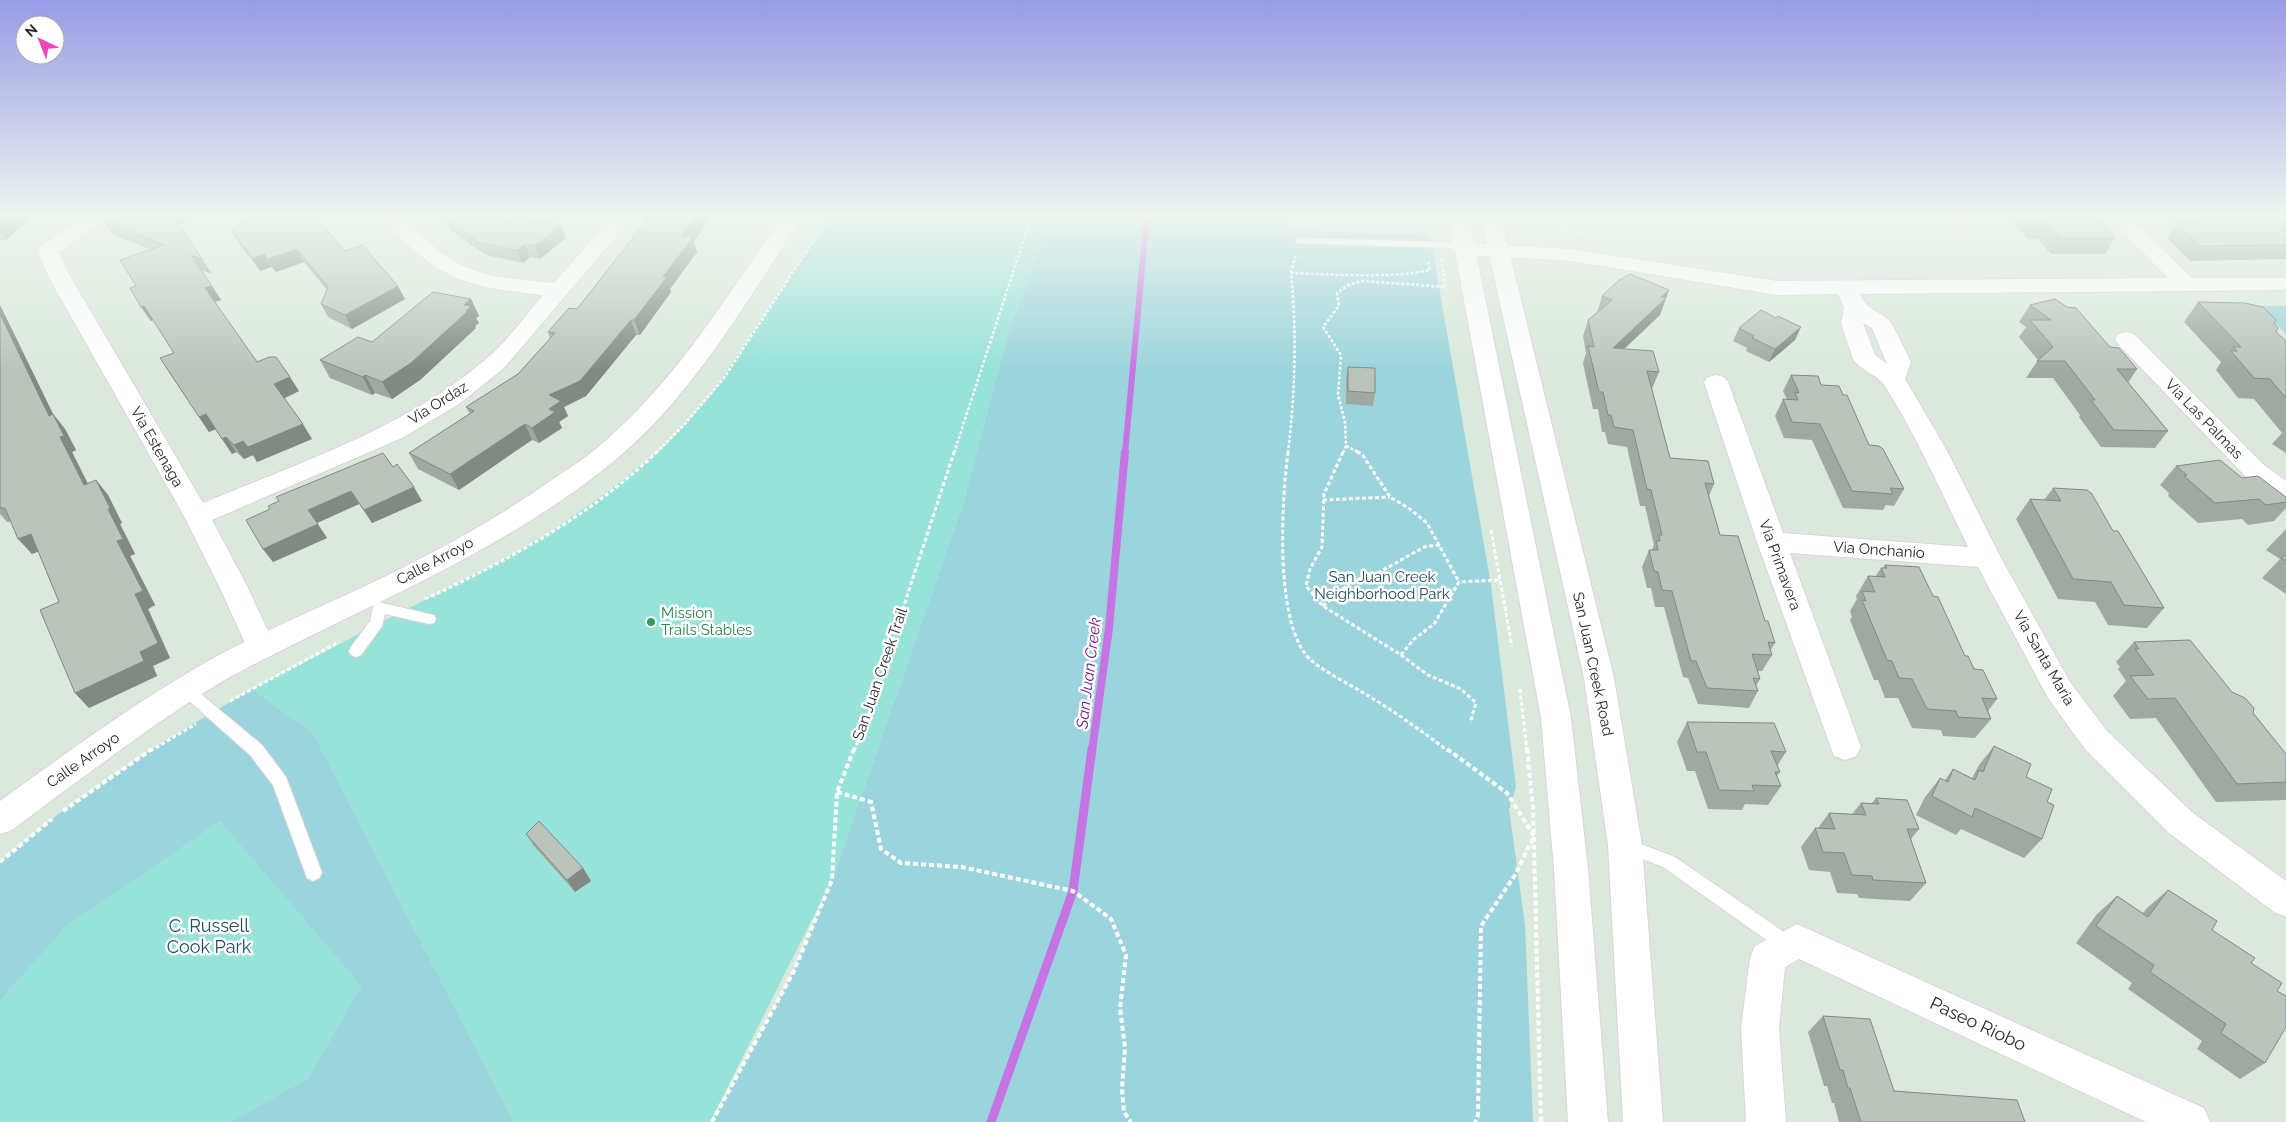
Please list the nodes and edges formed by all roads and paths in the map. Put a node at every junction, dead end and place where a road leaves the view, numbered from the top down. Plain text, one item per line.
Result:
1 (55, 266) edge
2 (447, 266) edge
3 (579, 266) edge
4 (758, 266) edge
5 (1015, 266) edge
6 (1429, 266) edge
7 (1442, 266) edge
8 (1467, 266) edge
9 (1501, 266) edge
10 (1643, 266) edge
11 (2168, 266) edge
12 (1353, 274) junction
13 (1357, 282) junction
14 (2286, 284) edge
15 (2187, 285) junction
16 (1446, 287) junction
17 (558, 290) junction
18 (1448, 297) dead end
19 (1851, 298) junction
20 (2126, 339) dead end
21 (1859, 341) junction
22 (1890, 344) junction
23 (1893, 379) junction
24 (1716, 382) dead end
25 (1346, 446) junction
26 (2286, 494) edge
27 (1390, 497) junction
28 (1324, 500) junction
29 (197, 516) junction
30 (1489, 521) dead end
31 (1771, 542) junction
32 (1440, 544) junction
33 (1987, 558) junction
34 (1500, 580) junction
35 (1460, 582) junction
36 (376, 601) junction
37 (1323, 606) junction
38 (429, 619) dead end
39 (261, 648) junction
40 (356, 651) dead end
41 (1513, 652) dead end
42 (1401, 655) junction
43 (1519, 679) dead end
44 (186, 688) junction
45 (1470, 723) dead end
46 (1845, 747) dead end
47 (837, 792) junction
48 (0, 820) edge
49 (1534, 836) junction
50 (1625, 845) junction
51 (313, 873) dead end
52 (2286, 901) edge
53 (1778, 951) junction
54 (712, 1122) edge
55 (1131, 1122) edge
56 (1475, 1122) edge
57 (1541, 1122) edge
58 (1588, 1122) edge
59 (1643, 1122) edge
60 (1766, 1122) edge
61 (2190, 1122) edge

1 - 29 street, Via Estenaga
2 - 17 street
3 - 17 street, Via Ordaz
4 - 36 street, Calle Arroyo
5 - 47 path, San Juan Creek Trail
6 - 12 path
7 - 16 path
8 - 58 street
9 - 50 street, San Juan Creek Road
10 - 19 street
11 - 15 street
12 - 13 path
12 - 49 path
13 - 16 path
13 - 25 path
14 - 15 street
15 - 19 street
16 - 18 path
17 - 29 street, Via Ordaz
19 - 21 street, Via Santa Maria
19 - 22 street
20 - 26 street, Via Las Palmas
21 - 22 street
21 - 23 street, Via Santa Maria
22 - 23 street
23 - 33 street, Via Santa Maria
24 - 31 street, Via Primavera
25 - 27 path
25 - 28 path
27 - 28 path
27 - 32 path
28 - 37 path
29 - 39 street, Via Estenaga
30 - 34 path
31 - 33 street, Via Onchanio
31 - 46 street, Via Primavera
32 - 35 path
32 - 37 path
33 - 52 street, Via Santa Maria
34 - 35 path
34 - 41 path
35 - 42 path
36 - 38 lane
36 - 39 street, Calle Arroyo
36 - 40 lane
37 - 42 path
39 - 44 street, Calle Arroyo
42 - 45 path
43 - 49 path
44 - 48 street, Calle Arroyo
44 - 51 lane
47 - 54 path, San Juan Creek Trail
47 - 55 path
49 - 56 path
49 - 57 path
50 - 53 lane
50 - 59 street, San Juan Creek Road
53 - 60 street
53 - 61 street, Paseo Riobo

